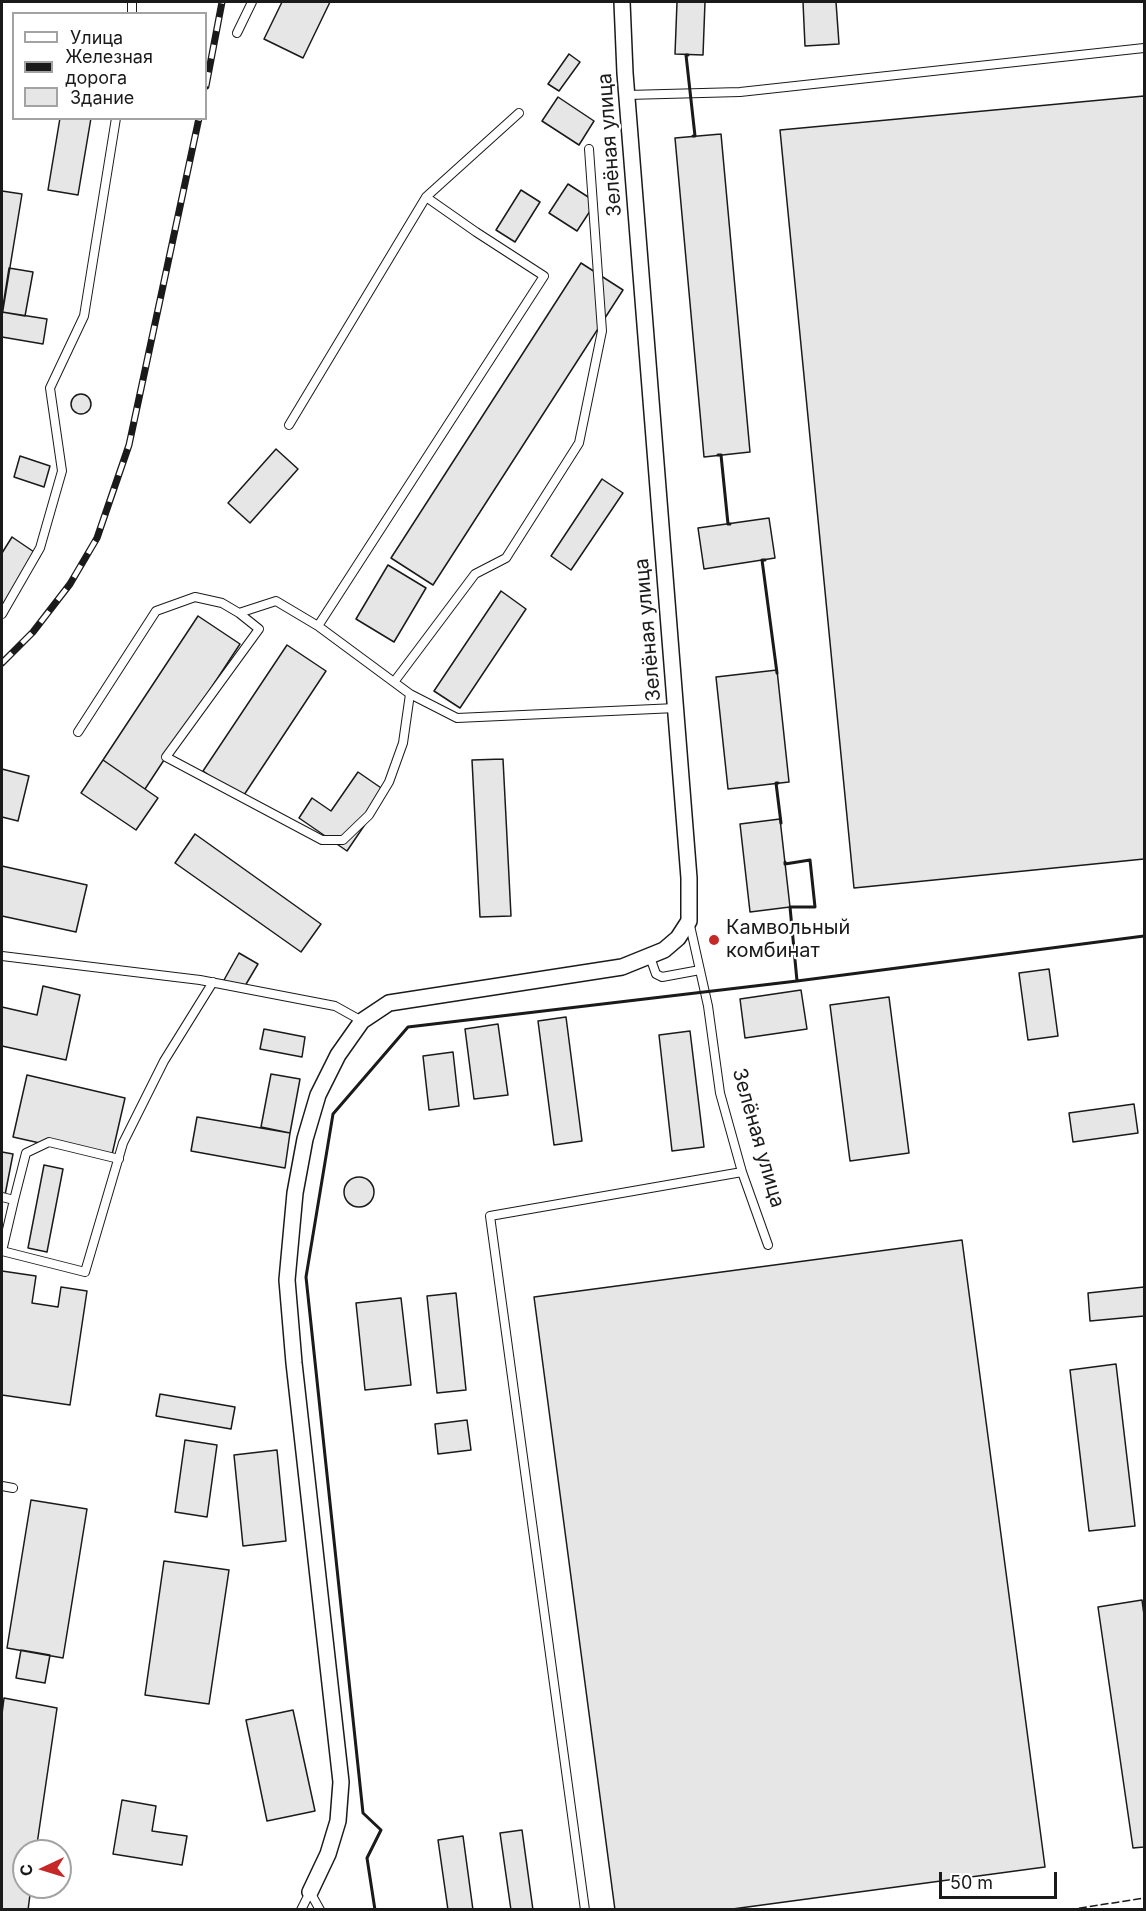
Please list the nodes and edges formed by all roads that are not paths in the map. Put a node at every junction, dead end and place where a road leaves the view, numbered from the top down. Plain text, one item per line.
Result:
1 (252, 2) edge
2 (622, 2) edge
3 (237, 33) dead end
4 (1144, 48) edge
5 (627, 95) junction
6 (519, 113) dead end
7 (116, 120) edge
8 (589, 149) dead end
9 (426, 197) junction
10 (290, 424) dead end
11 (239, 613) junction
12 (2, 614) edge
13 (318, 626) junction
14 (394, 682) junction
15 (410, 694) junction
16 (676, 708) junction
17 (78, 732) dead end
18 (689, 921) junction
19 (2, 956) edge
20 (650, 957) junction
21 (700, 970) junction
22 (213, 982) junction
23 (362, 1021) junction
24 (119, 1159) junction
25 (742, 1172) junction
26 (2, 1197) edge
27 (14, 1200) junction
28 (768, 1245) dead end
29 (2, 1486) edge
30 (12, 1488) dead end
31 (310, 1892) junction
32 (301, 1910) edge
33 (320, 1910) edge
34 (585, 1910) edge

1 - 3 lane
2 - 5 street, Зелёная улица
4 - 5 lane
5 - 16 street, Зелёная улица
6 - 9 lane
7 - 12 lane
8 - 14 lane
9 - 10 lane
9 - 13 lane
11 - 13 lane
11 - 15 lane
11 - 17 lane
13 - 14 lane
14 - 15 lane
15 - 16 lane
16 - 18 street, Зелёная улица
18 - 20 street
18 - 21 lane, Зелёная улица
19 - 22 lane
20 - 21 lane
20 - 23 street
21 - 25 lane, Зелёная улица
22 - 23 lane
22 - 24 lane
23 - 31 street
24 - 27 lane
24 - 27 lane
25 - 28 lane, Зелёная улица
25 - 34 lane
26 - 27 lane
29 - 30 lane
31 - 32 lane
31 - 33 lane

